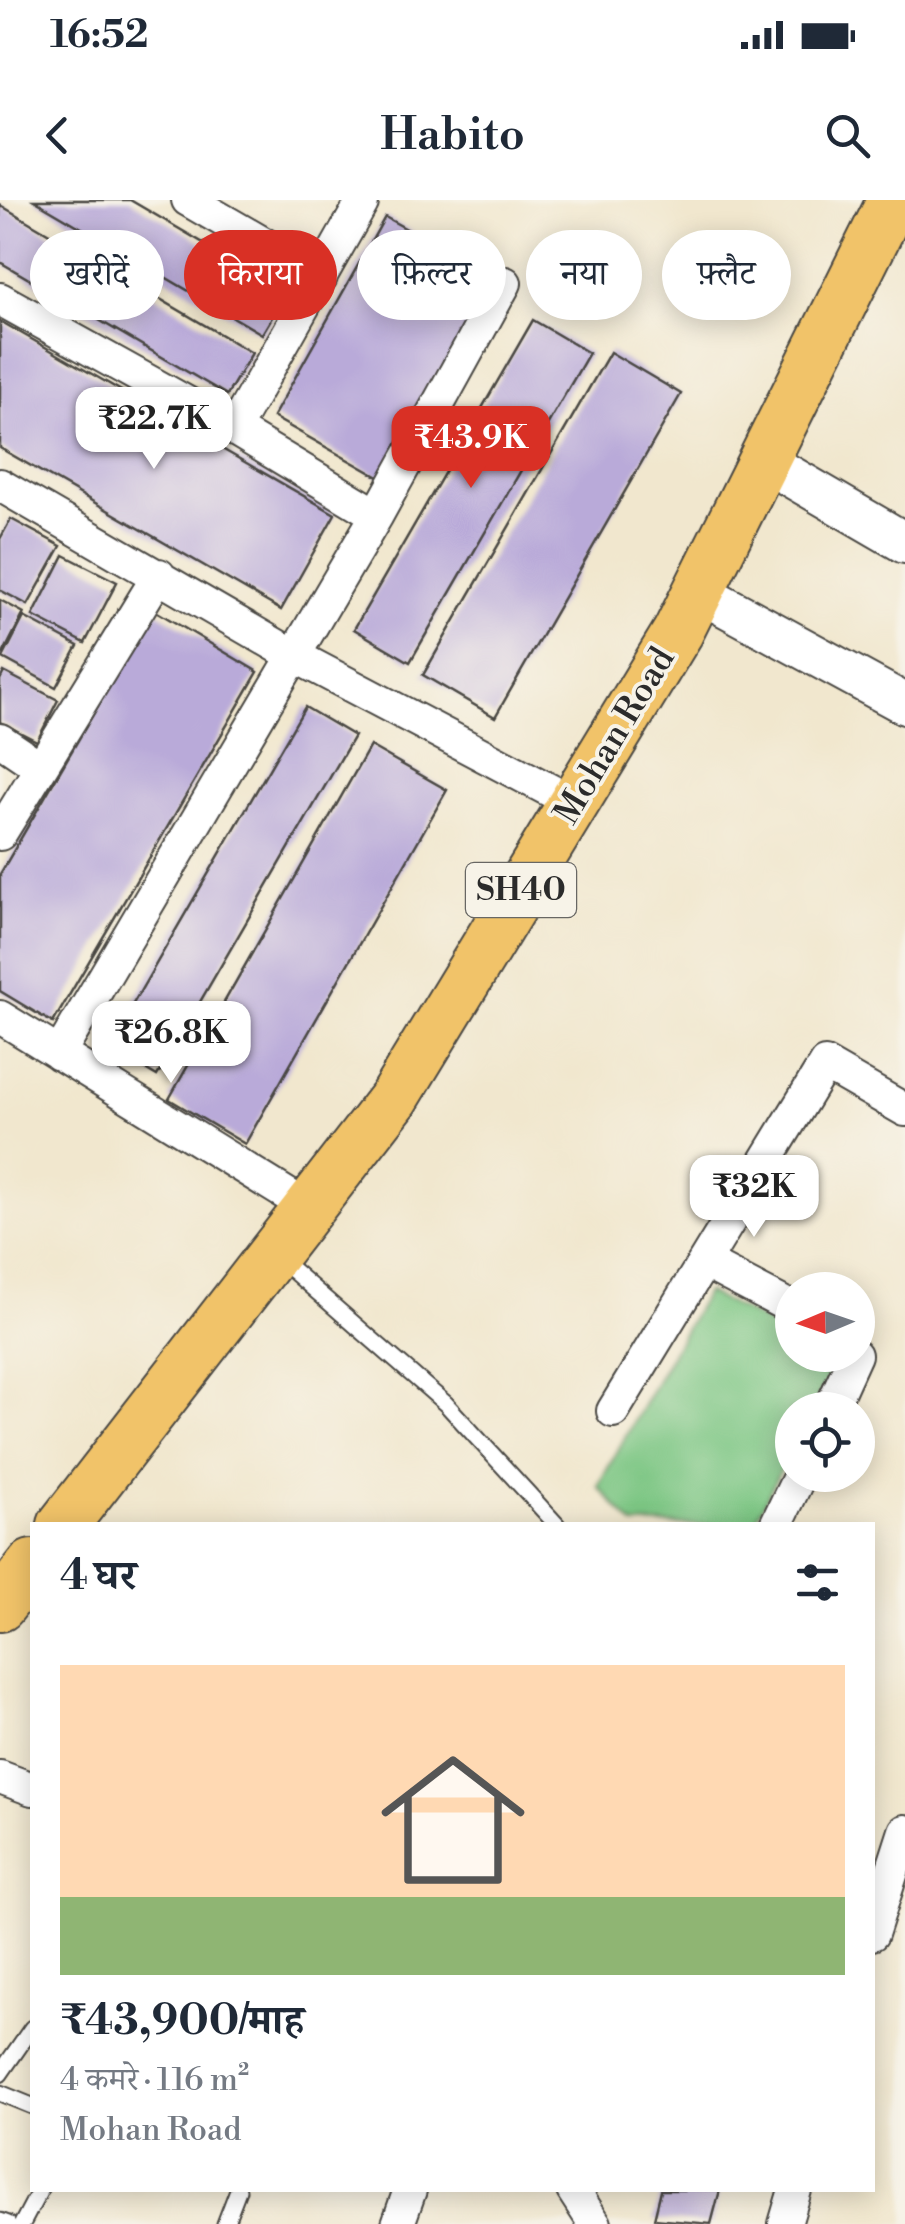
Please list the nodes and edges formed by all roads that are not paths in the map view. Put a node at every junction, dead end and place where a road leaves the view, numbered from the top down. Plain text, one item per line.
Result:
1 (188, 200) edge
2 (892, 200) edge
3 (362, 203) dead end
4 (241, 230) edge
5 (337, 249) edge
6 (0, 299) edge
7 (297, 320) edge
8 (485, 320) edge
9 (234, 429) junction
10 (764, 461) junction
11 (5, 501) edge
12 (376, 514) junction
13 (905, 542) edge
14 (159, 575) junction
15 (698, 592) junction
16 (293, 655) junction
17 (905, 704) edge
18 (0, 740) edge
19 (40, 767) junction
20 (574, 803) junction
21 (0, 834) edge
22 (0, 1017) edge
23 (59, 1054) junction
24 (905, 1110) edge
25 (309, 1208) junction
26 (274, 1254) junction
27 (704, 1262) junction
28 (775, 1299) edge
29 (613, 1411) dead end
30 (792, 1492) edge
31 (65, 1522) edge
32 (555, 1522) edge
33 (777, 1522) edge
34 (30, 1567) edge
35 (0, 1606) edge
36 (0, 1777) edge
37 (30, 1788) edge
38 (895, 1845) edge
39 (875, 1922) edge
40 (30, 2031) edge
41 (0, 2074) edge
42 (0, 2093) edge
43 (30, 2105) edge
44 (39, 2192) edge
45 (236, 2192) edge
46 (409, 2192) edge
47 (794, 2192) edge
48 (0, 2221) edge
49 (8, 2224) edge
50 (22, 2224) edge
51 (225, 2224) edge
52 (398, 2224) edge
53 (785, 2224) edge

1 - 4 street
2 - 10 main road, Mohan Road / SH40
3 - 5 street
6 - 9 street
7 - 9 street
8 - 12 street
9 - 12 street
10 - 13 street
10 - 15 main road, Mohan Road / SH40
11 - 14 street
12 - 16 street
14 - 16 street
14 - 19 street
15 - 17 street
15 - 20 main road, Mohan Road / SH40
16 - 20 street
16 - 23 street
18 - 19 street
19 - 21 street
20 - 25 main road, Mohan Road / SH40
22 - 23 street
23 - 25 street
24 - 27 street
25 - 26 main road, Mohan Road / SH40
26 - 31 main road, Mohan Road / SH40
26 - 32 lane
27 - 28 street
27 - 29 street
30 - 33 street
34 - 35 main road
36 - 37 street
38 - 39 street
40 - 41 lane
42 - 43 lane
44 - 50 lane
45 - 51 lane
46 - 52 street
47 - 53 street
48 - 49 lane

